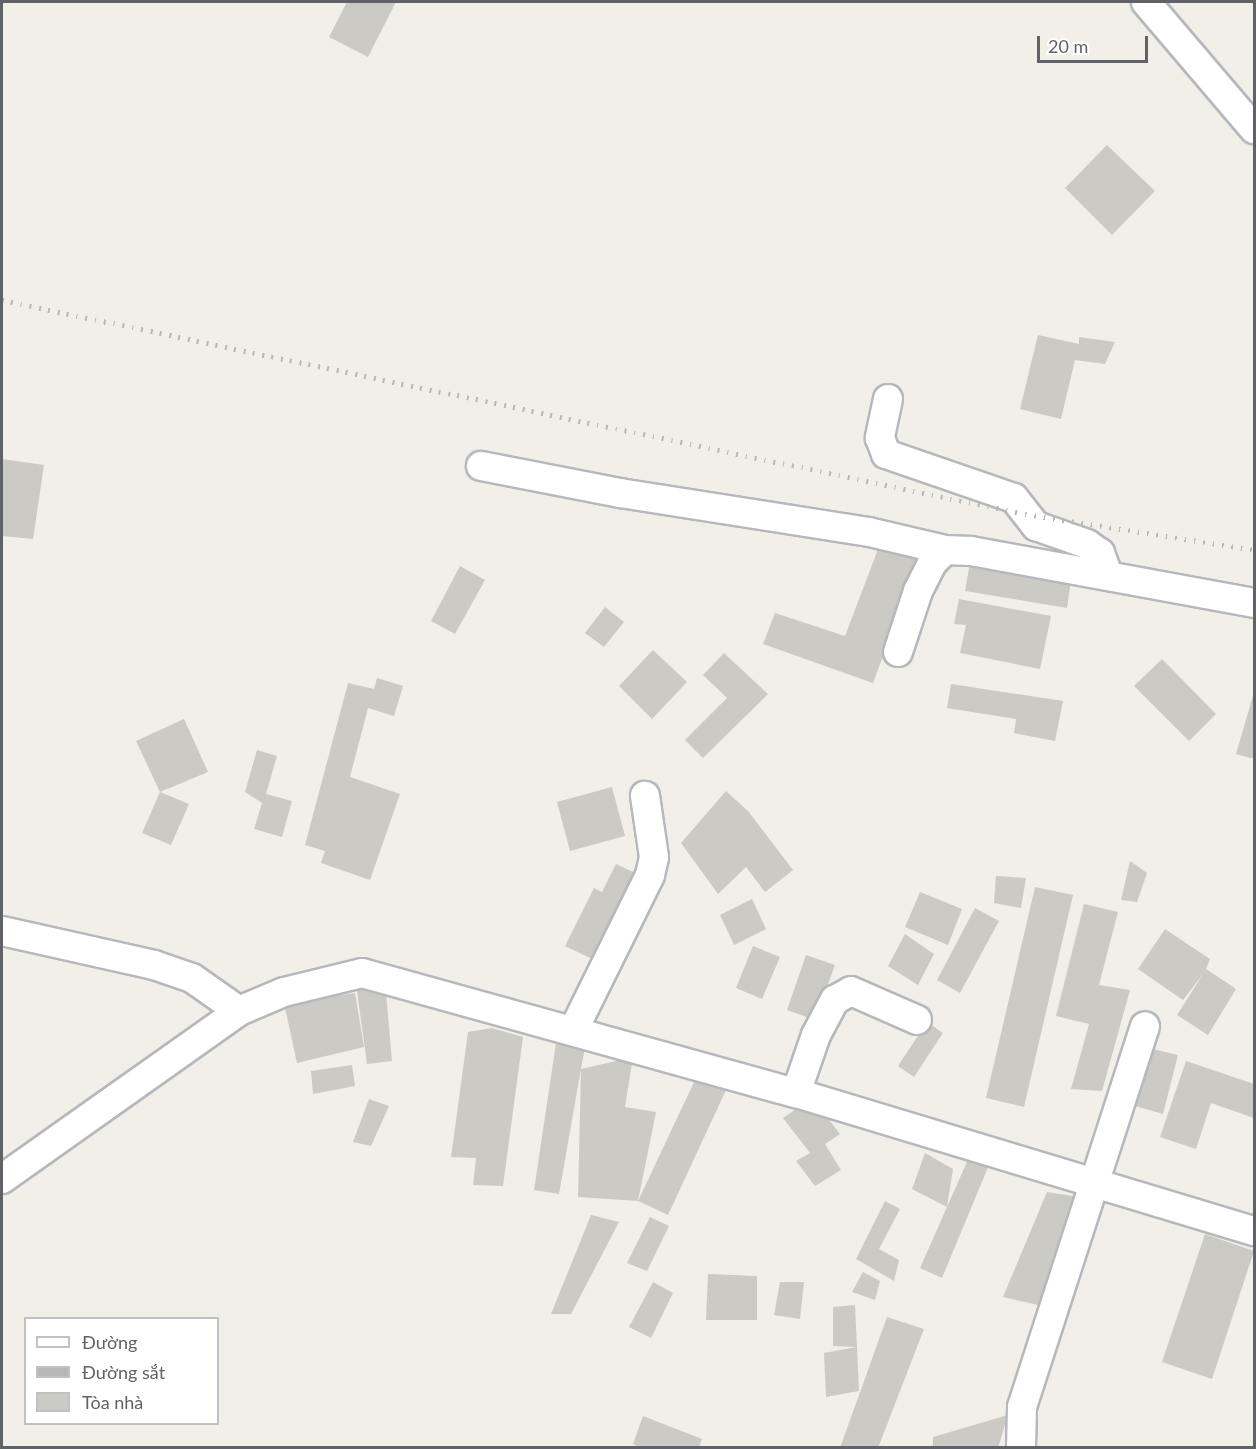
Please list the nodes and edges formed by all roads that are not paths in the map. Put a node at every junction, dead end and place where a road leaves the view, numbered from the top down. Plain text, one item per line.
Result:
1 (1146, 2) edge
2 (1254, 129) edge
3 (888, 399) dead end
4 (481, 466) dead end
5 (945, 550) junction
6 (1108, 575) junction
7 (1254, 603) edge
8 (898, 652) dead end
9 (645, 796) dead end
10 (2, 931) edge
11 (239, 1011) junction
12 (917, 1020) dead end
13 (1145, 1026) dead end
14 (573, 1031) junction
15 (796, 1093) junction
16 (2, 1179) edge
17 (1094, 1182) junction
18 (1254, 1232) edge
19 (1021, 1448) edge

1 - 2 street
3 - 6 street
4 - 5 street
5 - 6 street
5 - 8 street
6 - 7 street
9 - 14 street
10 - 11 street
11 - 14 street
11 - 16 street
12 - 15 street
13 - 17 street
14 - 15 street
15 - 17 street
17 - 18 street
17 - 19 street

